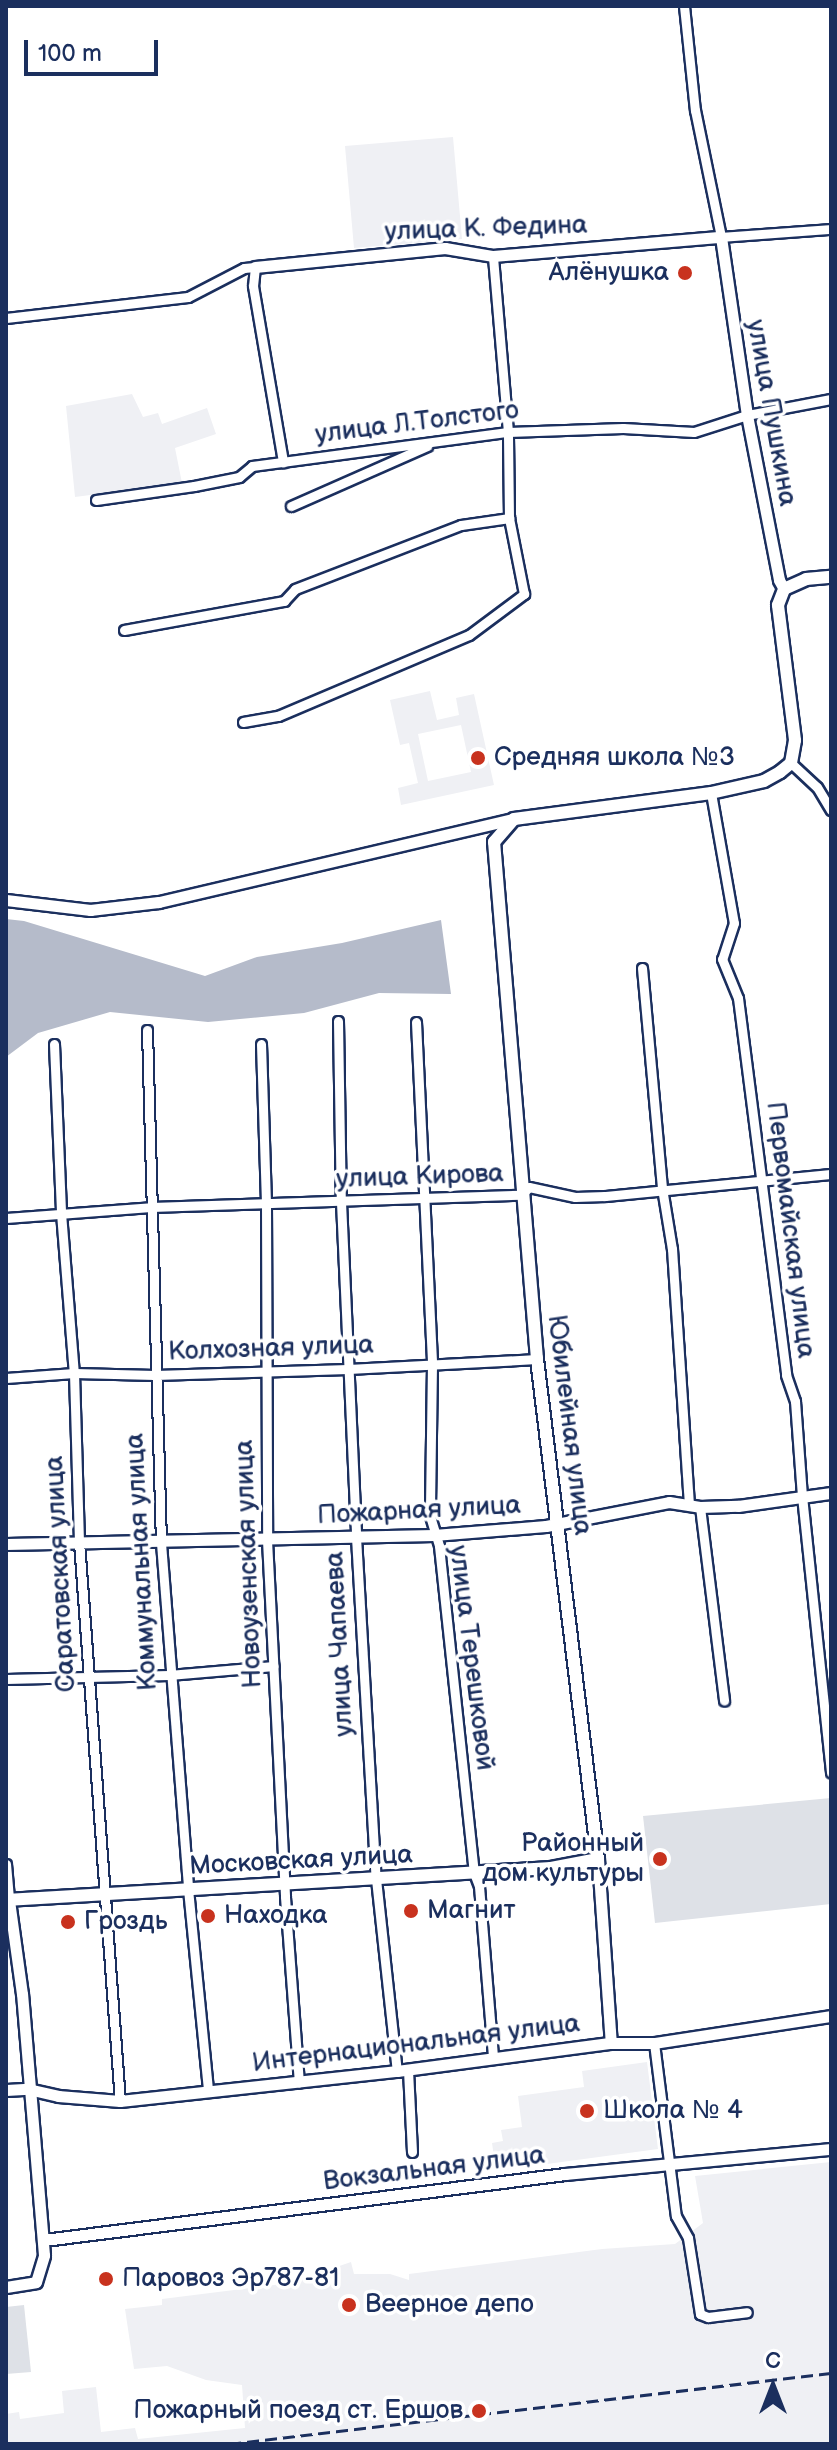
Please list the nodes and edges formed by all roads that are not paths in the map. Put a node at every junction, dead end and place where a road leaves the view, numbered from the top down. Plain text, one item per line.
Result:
1 (684, 6) edge
2 (831, 229) edge
3 (721, 237) junction
4 (493, 256) junction
5 (255, 267) junction
6 (6, 318) edge
7 (831, 399) edge
8 (747, 415) junction
9 (508, 432) junction
10 (440, 441) junction
11 (283, 462) junction
12 (96, 500) dead end
13 (291, 506) dead end
14 (509, 518) junction
15 (831, 577) edge
16 (784, 589) junction
17 (124, 630) dead end
18 (243, 722) dead end
19 (791, 763) junction
20 (711, 793) junction
21 (831, 810) edge
22 (514, 819) junction
23 (6, 900) edge
24 (642, 968) dead end
25 (338, 1021) dead end
26 (416, 1022) dead end
27 (147, 1030) dead end
28 (54, 1044) dead end
29 (261, 1044) dead end
30 (831, 1174) edge
31 (761, 1180) junction
32 (662, 1188) junction
33 (521, 1195) junction
34 (424, 1198) junction
35 (341, 1202) junction
36 (266, 1204) junction
37 (151, 1207) junction
38 (61, 1213) junction
39 (6, 1218) edge
40 (537, 1359) junction
41 (432, 1364) junction
42 (348, 1369) junction
43 (265, 1371) junction
44 (74, 1373) junction
45 (155, 1375) junction
46 (6, 1378) edge
47 (831, 1493) edge
48 (802, 1496) junction
49 (695, 1506) junction
50 (559, 1524) junction
51 (434, 1535) junction
52 (356, 1537) junction
53 (267, 1540) junction
54 (79, 1542) junction
55 (161, 1543) junction
56 (6, 1544) edge
57 (274, 1666) junction
58 (88, 1675) junction
59 (169, 1675) junction
60 (6, 1679) edge
61 (724, 1701) dead end
62 (831, 1772) edge
63 (598, 1859) junction
64 (6, 1864) edge
65 (474, 1873) junction
66 (376, 1879) junction
67 (285, 1884) junction
68 (188, 1889) junction
69 (103, 1893) junction
70 (8, 1900) edge
71 (831, 2016) edge
72 (611, 2043) junction
73 (654, 2043) junction
74 (493, 2058) junction
75 (402, 2071) junction
76 (299, 2082) junction
77 (28, 2089) junction
78 (6, 2090) edge
79 (208, 2091) junction
80 (120, 2101) junction
81 (831, 2149) edge
82 (412, 2152) dead end
83 (668, 2166) junction
84 (44, 2240) junction
85 (6, 2287) edge
86 (747, 2312) dead end

1 - 3 street, улица Пушкина
2 - 3 street, улица К. Федина
3 - 4 street, улица К. Федина
3 - 8 street, улица Пушкина
4 - 5 street, улица К. Федина
4 - 9 street
5 - 6 street, улица К. Федина
5 - 11 street
7 - 8 street, улица Л.Толстого
8 - 9 street, улица Л.Толстого
8 - 16 street, улица Пушкина
9 - 10 street, улица Л.Толстого
9 - 14 street
10 - 11 street, улица Л.Толстого
10 - 13 street
11 - 12 street, улица Л.Толстого
14 - 17 street
14 - 18 street
15 - 16 main road
16 - 19 main road, улица Пушкина
19 - 20 main road
19 - 21 street
20 - 22 main road
20 - 31 street, Первомайская улица
22 - 23 street
22 - 33 main road, Юбилейная улица
24 - 32 street
25 - 35 street, улица Чапаева
26 - 34 street, улица Терешковой
27 - 37 street, Коммунальная улица
28 - 38 street, Саратовская улица
29 - 36 street, Новоузенская улица
30 - 31 street, улица Кирова
31 - 32 street, улица Кирова
31 - 48 street, Первомайская улица
32 - 33 street, улица Кирова
32 - 49 street
33 - 34 street, улица Кирова
33 - 40 main road, Юбилейная улица
34 - 35 street, улица Кирова
34 - 41 street, улица Терешковой
35 - 36 street, улица Кирова
35 - 42 street, улица Чапаева
36 - 37 street, улица Кирова
36 - 43 street, Новоузенская улица
37 - 38 street, улица Кирова
37 - 45 street, Коммунальная улица
38 - 39 street, улица Кирова
38 - 44 street, Саратовская улица
40 - 41 street, Колхозная улица
40 - 50 main road, Юбилейная улица
41 - 42 street, Колхозная улица
41 - 51 street, улица Терешковой
42 - 43 street, Колхозная улица
42 - 52 street, улица Чапаева
43 - 45 street, Колхозная улица
43 - 53 street, Новоузенская улица
44 - 45 street, Колхозная улица
44 - 46 street, Колхозная улица
44 - 54 street, Саратовская улица
45 - 55 street, Коммунальная улица
47 - 48 street, Пожарная улица
48 - 49 street, Пожарная улица
48 - 62 street, Первомайская улица
49 - 50 street, Пожарная улица
49 - 61 street
50 - 51 street, Пожарная улица
50 - 63 main road, Юбилейная улица
51 - 52 street, Пожарная улица
51 - 65 street, улица Терешковой
52 - 53 street, Пожарная улица
52 - 66 street, улица Чапаева
53 - 55 street, Пожарная улица
53 - 57 street, Новоузенская улица
54 - 55 street, Пожарная улица
54 - 56 street, Пожарная улица
54 - 58 street, Саратовская улица
55 - 59 street, Коммунальная улица
57 - 59 street
57 - 67 street, Новоузенская улица
58 - 59 street
58 - 60 street
58 - 69 street, Саратовская улица
59 - 68 street, Коммунальная улица
63 - 65 main road, Московская улица
63 - 72 street, Юбилейная улица
64 - 70 street
65 - 66 main road, Московская улица
65 - 74 street, улица Терешковой
66 - 67 main road, Московская улица
66 - 75 street, улица Чапаева
67 - 68 main road, Московская улица
67 - 76 street, Новоузенская улица
68 - 69 main road, Московская улица
68 - 79 street, Коммунальная улица
69 - 70 main road, Московская улица
69 - 80 street, Саратовская улица
70 - 77 street
71 - 73 street, Интернациональная улица
72 - 73 street, Интернациональная улица
72 - 74 street, Интернациональная улица
73 - 83 street
74 - 75 street, Интернациональная улица
75 - 76 street, Интернациональная улица
75 - 82 street, улица Чапаева
76 - 79 street, Интернациональная улица
77 - 78 street, Интернациональная улица
77 - 80 street, Интернациональная улица
77 - 84 street
79 - 80 street, Интернациональная улица
81 - 83 street, Вокзальная улица
83 - 84 street, Вокзальная улица
83 - 86 street
84 - 85 street

